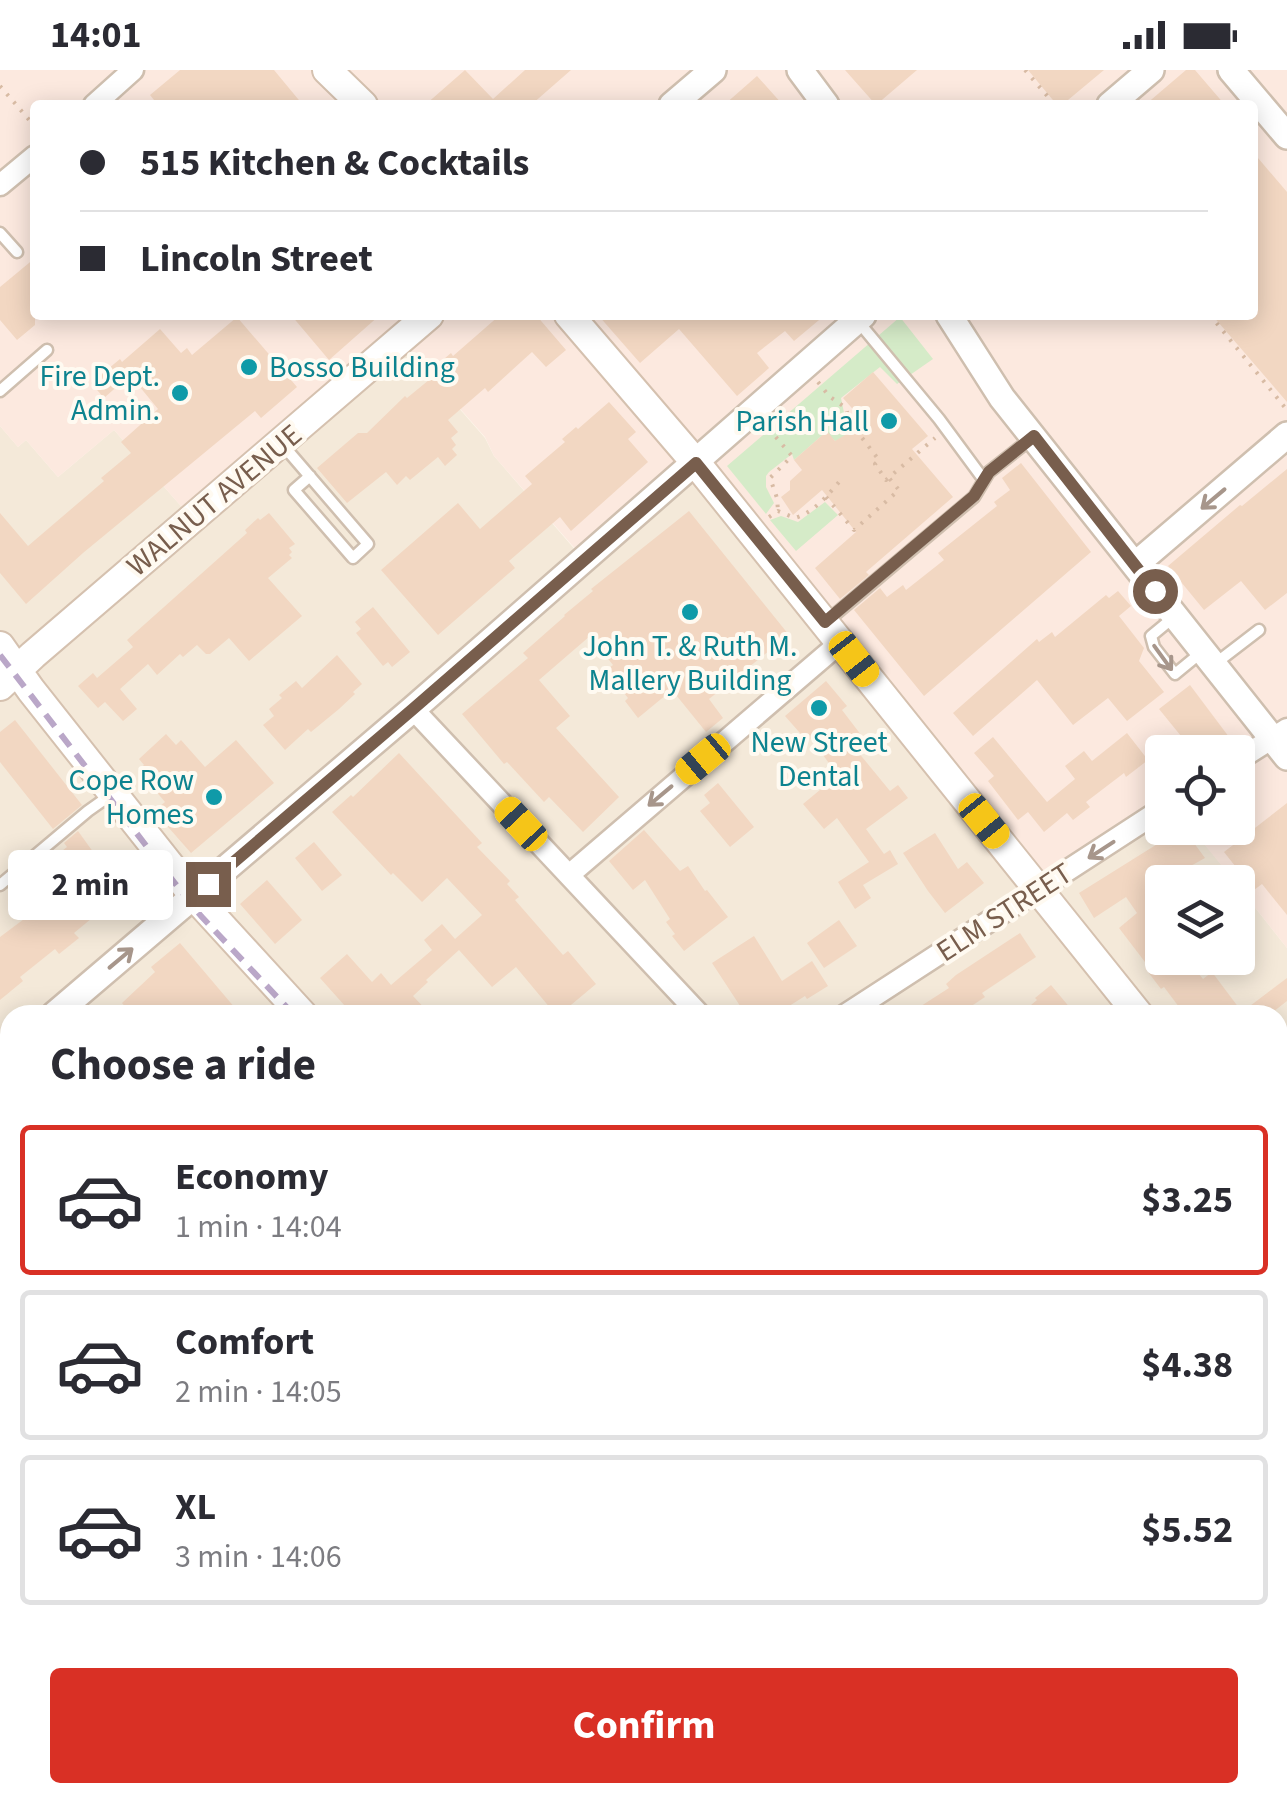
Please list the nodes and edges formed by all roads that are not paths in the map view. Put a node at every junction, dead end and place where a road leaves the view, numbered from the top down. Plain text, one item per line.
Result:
1 (133, 70) edge
2 (327, 70) edge
3 (713, 70) edge
4 (800, 70) edge
5 (1151, 70) edge
6 (1231, 70) edge
7 (100, 100) edge
8 (358, 100) edge
9 (678, 100) edge
10 (822, 100) edge
11 (1116, 100) edge
12 (1256, 100) edge
13 (1258, 102) edge
14 (1287, 136) edge
15 (30, 160) edge
16 (0, 184) edge
17 (0, 234) edge
18 (17, 252) dead end
19 (423, 320) edge
20 (573, 320) edge
21 (858, 320) edge
22 (862, 320) edge
23 (952, 320) edge
24 (47, 350) dead end
25 (0, 391) edge
26 (1287, 435) edge
27 (1034, 436) junction
28 (281, 443) junction
29 (696, 463) junction
30 (310, 476) junction
31 (984, 480) junction
32 (1135, 565) junction
33 (1175, 616) junction
34 (1259, 630) dead end
35 (833, 632) junction
36 (0, 646) edge
37 (1209, 657) junction
38 (6, 678) edge
39 (413, 709) junction
40 (1282, 741) edge
41 (1255, 753) edge
42 (106, 799) junction
43 (1145, 821) edge
44 (568, 875) junction
45 (0, 884) edge
46 (1039, 890) junction
47 (188, 902) junction
48 (66, 1005) edge
49 (270, 1005) edge
50 (293, 1005) edge
51 (691, 1005) edge
52 (861, 1005) edge
53 (1131, 1005) edge

1 - 7 street
2 - 8 main road
3 - 9 street
4 - 10 street
5 - 11 street
6 - 12 street
13 - 14 street
15 - 16 street
17 - 18 lane
19 - 28 main road, WALNUT AVENUE
20 - 29 main road
21 - 29 street
22 - 31 lane
23 - 27 street
24 - 25 lane
26 -> 32 street
27 - 31 lane
27 - 32 street
28 - 30 lane
28 - 38 main road, WALNUT AVENUE
29 - 35 main road
29 - 39 street
30 - 30 lane
31 - 35 lane
32 - 33 street
33 - 37 street
33 -> 37 lane
34 - 37 lane
35 -> 44 street
35 - 46 main road
36 - 38 main road
37 - 40 street
38 - 42 main road
39 - 44 street
39 - 47 street
40 - 41 street
42 - 45 lane
42 - 47 main road
43 -> 46 street, ELM STREET
44 - 51 street
46 - 52 street, ELM STREET
46 - 53 main road
48 -> 47 street
47 - 49 main road
47 - 50 main road

